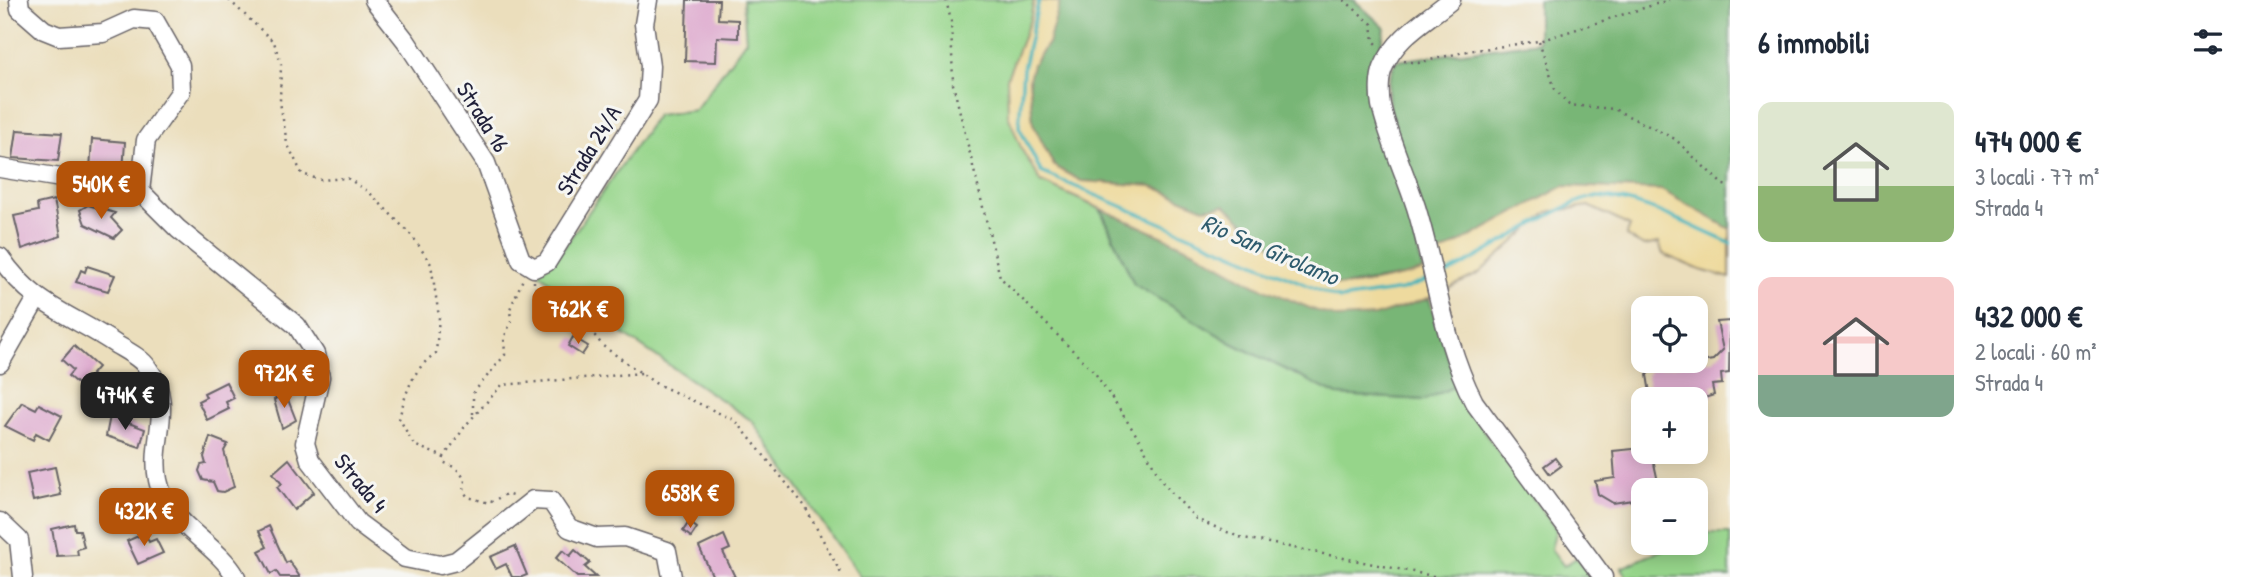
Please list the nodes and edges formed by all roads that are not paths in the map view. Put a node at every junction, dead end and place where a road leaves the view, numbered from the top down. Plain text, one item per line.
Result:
1 (19, 0) edge
2 (374, 0) edge
3 (648, 0) edge
4 (1451, 0) edge
5 (0, 168) edge
6 (139, 191) junction
7 (0, 257) edge
8 (531, 267) joint
9 (36, 300) junction
10 (0, 363) edge
11 (0, 522) edge
12 (23, 577) edge
13 (236, 577) edge
14 (672, 577) edge
15 (1602, 577) edge

1 - 6 street
2 - 8 street, Strada 16
3 - 8 street, Strada 24/A
4 - 15 street
5 - 6 street
6 - 14 street, Strada 4
7 - 9 street
9 - 10 street
9 - 13 street
11 - 12 street

